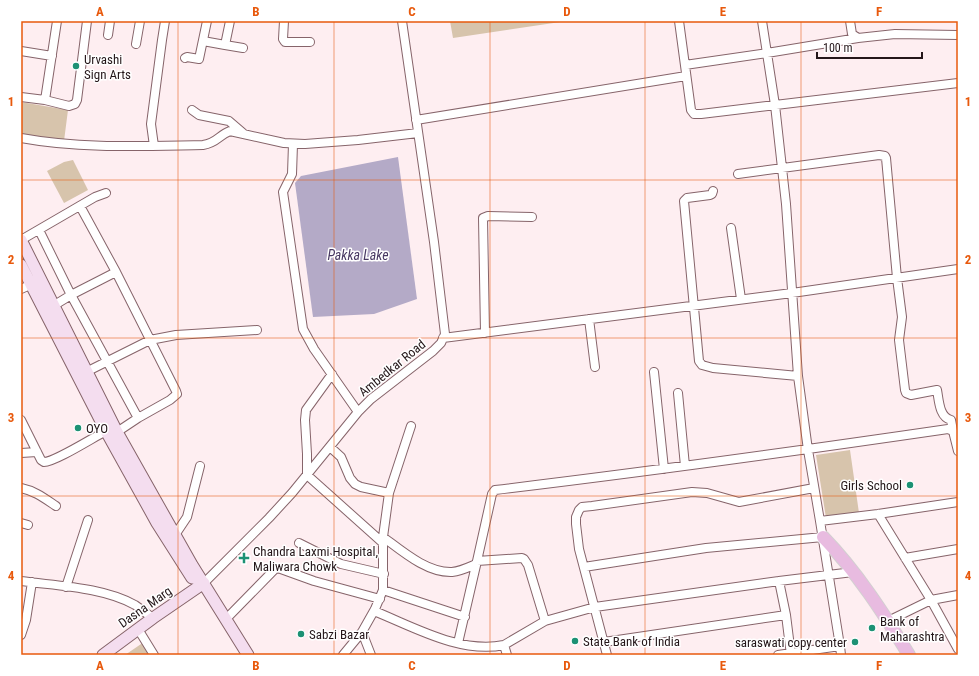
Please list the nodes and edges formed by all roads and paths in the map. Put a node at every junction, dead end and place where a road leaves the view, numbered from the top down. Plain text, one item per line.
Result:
1 (57, 21) edge
2 (86, 21) edge
3 (110, 21) edge
4 (140, 21) edge
5 (165, 21) edge
6 (207, 21) edge
7 (230, 21) edge
8 (284, 21) edge
9 (402, 21) edge
10 (679, 21) edge
11 (762, 21) edge
12 (850, 21) edge
13 (108, 35) dead end
14 (958, 35) edge
15 (858, 38) junction
16 (203, 41) junction
17 (310, 42) dead end
18 (136, 44) dead end
19 (225, 45) junction
20 (243, 48) dead end
21 (21, 51) edge
22 (767, 53) junction
23 (52, 56) junction
24 (185, 58) dead end
25 (685, 65) junction
26 (686, 76) junction
27 (958, 83) edge
28 (21, 97) edge
29 (45, 100) junction
30 (775, 105) junction
31 (192, 110) dead end
32 (416, 120) junction
33 (418, 133) junction
34 (244, 134) junction
35 (21, 138) edge
36 (294, 144) junction
37 (154, 146) junction
38 (781, 168) junction
39 (738, 174) dead end
40 (713, 191) dead end
41 (106, 193) dead end
42 (80, 206) junction
43 (532, 217) dead end
44 (731, 228) dead end
45 (39, 230) junction
46 (21, 240) edge
47 (21, 265) edge
48 (958, 269) edge
49 (116, 272) junction
50 (897, 278) junction
51 (26, 287) edge
52 (792, 293) junction
53 (71, 295) junction
54 (741, 299) junction
55 (694, 305) junction
56 (53, 306) junction
57 (589, 319) junction
58 (257, 330) dead end
59 (485, 333) junction
60 (443, 338) junction
61 (150, 340) junction
62 (107, 361) junction
63 (595, 367) dead end
64 (86, 372) junction
65 (654, 372) dead end
66 (332, 374) junction
67 (798, 376) junction
68 (678, 392) dead end
69 (358, 412) junction
70 (138, 418) junction
71 (21, 420) edge
72 (954, 425) edge
73 (411, 426) dead end
74 (106, 431) junction
75 (117, 432) junction
76 (330, 447) junction
77 (808, 450) junction
78 (958, 451) edge
79 (37, 452) junction
80 (21, 453) edge
81 (200, 466) dead end
82 (685, 466) junction
83 (664, 469) junction
84 (307, 475) junction
85 (21, 488) edge
86 (814, 488) junction
87 (389, 493) junction
88 (958, 502) edge
89 (56, 506) dead end
90 (878, 514) junction
91 (88, 520) dead end
92 (820, 521) junction
93 (175, 535) junction
94 (823, 537) junction
95 (383, 540) junction
96 (299, 544) dead end
97 (958, 549) edge
98 (905, 558) junction
99 (477, 562) junction
100 (584, 566) junction
101 (853, 572) junction
102 (384, 574) junction
103 (829, 575) junction
104 (21, 581) edge
105 (779, 581) junction
106 (32, 582) junction
107 (201, 585) junction
108 (66, 587) junction
109 (383, 590) junction
110 (958, 595) edge
111 (380, 598) junction
112 (931, 600) junction
113 (595, 607) junction
114 (374, 610) junction
115 (786, 615) junction
116 (465, 617) junction
117 (153, 618) junction
118 (226, 619) junction
119 (545, 621) junction
120 (888, 621) junction
121 (138, 629) junction
122 (362, 632) junction
123 (21, 635) edge
124 (956, 640) edge
125 (604, 642) junction
126 (458, 643) junction
127 (504, 644) junction
128 (840, 646) junction
129 (958, 648) edge
130 (819, 652) edge
131 (791, 654) edge
132 (103, 655) edge
133 (154, 655) edge
134 (239, 655) edge
135 (248, 655) edge
136 (343, 655) edge
137 (371, 655) edge
138 (507, 655) edge
139 (607, 655) edge
140 (778, 655) edge
141 (842, 655) edge
142 (909, 655) edge

1 - 23 street
2 - 29 street
3 - 13 street
4 - 18 street
5 - 37 street
6 - 16 street
7 - 19 street
8 - 17 street
9 - 32 street, Ambedkar Road
10 - 25 street
11 - 22 street
12 - 15 street
14 - 15 street
15 - 22 street
16 - 19 street
16 - 24 street
19 - 20 street
21 - 23 street
22 - 25 street
22 - 30 street
23 - 29 street
25 - 26 street
26 - 30 street
26 - 32 street
27 - 30 street
28 - 29 street
30 - 38 street
31 - 34 street
32 - 33 street, Ambedkar Road
33 - 36 street
33 - 60 street, Ambedkar Road
34 - 36 street
34 - 37 street
35 - 37 street
36 - 66 street
38 - 39 street
38 - 50 street
38 - 52 street
40 - 55 street
41 - 42 street
42 - 45 street
42 - 49 street
43 - 59 street
44 - 54 street
45 - 46 street
45 - 53 street
46 - 56 street
47 - 51 street
48 - 50 street
49 - 53 street
49 - 61 street
50 - 52 street
50 - 72 street
51 - 74 street
52 - 54 street
52 - 67 street
53 - 56 street
53 - 62 street
54 - 55 street
55 - 57 street
55 - 67 street
56 - 64 street
57 - 59 street
57 - 63 street
58 - 61 street
59 - 60 street
60 - 69 street, Ambedkar Road
61 - 62 street
61 - 70 street
62 - 64 street
62 - 70 street
64 - 75 street
65 - 83 street
66 - 69 street
66 - 84 street
67 - 77 street
68 - 82 street
69 - 76 street, Ambedkar Road
70 - 75 street
71 - 79 street
72 - 77 street
72 - 78 street
73 - 87 street
74 - 79 street
74 - 107 street
75 - 93 street
76 - 84 street, Ambedkar Road
76 - 87 street
77 - 82 street
77 - 86 street
79 - 80 street
81 - 93 street
82 - 83 street
83 - 99 street
84 - 95 street
84 - 107 street, Ambedkar Road
85 - 89 street
86 - 92 street
86 - 100 street
87 - 95 street
88 - 90 street
90 - 92 street
90 - 98 street
91 - 108 street
92 - 94 street
93 - 107 street
94 - 100 street
94 - 101 main road
94 - 103 street
95 - 99 street
95 - 102 street
96 - 102 street
97 - 98 street
98 - 112 street
99 - 116 street
99 - 119 street
100 - 113 street
101 - 103 street
101 - 120 main road
102 - 109 street
103 - 105 street
103 - 128 street
104 - 106 street
105 - 113 street
105 - 115 street
106 - 108 street
106 - 123 street
107 - 117 street, Dasna Marg
107 - 118 street
107 - 134 street
108 - 117 street
109 - 111 street
109 - 116 street
110 - 112 street
111 - 114 street
111 - 118 street
112 - 120 street
112 - 124 street
113 - 119 street
113 - 125 street
114 - 122 street
114 - 126 street
115 - 125 street
115 - 131 street
116 - 126 street
117 - 121 street, Dasna Marg
118 - 135 street
119 - 127 street
120 - 142 main road
121 - 132 street, Dasna Marg
121 - 133 street
122 - 136 street
122 - 137 street
124 - 129 street
125 - 139 street
126 - 127 street
127 - 138 street
128 - 130 street
128 - 141 street
130 - 131 street
131 - 140 street

